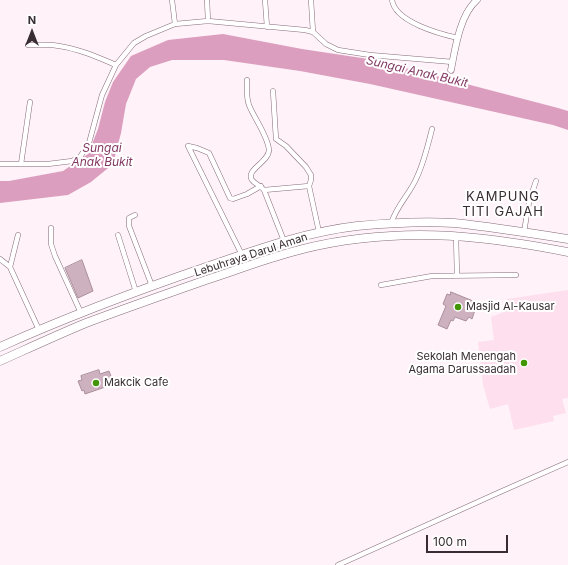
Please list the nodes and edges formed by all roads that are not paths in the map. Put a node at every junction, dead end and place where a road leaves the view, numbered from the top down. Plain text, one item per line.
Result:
1 (172, 0) edge
2 (207, 0) edge
3 (265, 0) edge
4 (311, 0) edge
5 (392, 0) edge
6 (477, 0) edge
7 (208, 21) junction
8 (175, 24) junction
9 (267, 27) junction
10 (313, 32) junction
11 (458, 38) junction
12 (28, 45) dead end
13 (453, 62) junction
14 (116, 65) junction
15 (451, 70) dead end
16 (247, 80) dead end
17 (273, 91) dead end
18 (30, 102) dead end
19 (432, 129) dead end
20 (0, 164) edge
21 (21, 164) junction
22 (536, 181) dead end
23 (309, 186) junction
24 (262, 188) junction
25 (135, 215) dead end
26 (391, 224) junction
27 (51, 228) dead end
28 (319, 232) junction
29 (524, 232) junction
30 (18, 235) dead end
31 (118, 235) dead end
32 (456, 236) junction
33 (568, 239) edge
34 (284, 241) junction
35 (568, 252) edge
36 (242, 255) junction
37 (0, 259) edge
38 (10, 267) junction
39 (190, 273) junction
40 (457, 275) junction
41 (516, 275) dead end
42 (208, 280) junction
43 (164, 282) junction
44 (381, 284) dead end
45 (152, 286) junction
46 (183, 288) junction
47 (136, 292) junction
48 (81, 313) junction
49 (39, 330) junction
50 (0, 347) edge
51 (0, 361) edge
52 (568, 462) edge
53 (338, 565) edge

1 - 8 street
2 - 7 street
3 - 9 street
4 - 10 street
5 - 11 street
6 - 11 street
7 - 8 street
7 - 9 street
8 - 14 street
9 - 10 street
10 - 13 street
11 - 13 street
12 - 14 street
13 - 15 street
14 - 21 street
16 - 24 street
17 - 23 street
18 - 21 street
19 - 26 street
20 - 21 street
22 - 29 street
23 - 24 street
23 - 28 street
24 - 34 street
24 - 36 street
25 - 45 street
26 - 28 highway, Lebuhraya Darul Aman
26 - 29 highway, Lebuhraya Darul Aman
27 - 48 street
28 - 34 highway, Lebuhraya Darul Aman
29 - 33 highway, Lebuhraya Darul Aman
30 - 38 street
31 - 47 street
32 - 35 highway, Lebuhraya Darul Aman
32 - 40 street
32 - 42 highway, Lebuhraya Darul Aman
34 - 36 highway, Lebuhraya Darul Aman
36 - 39 highway, Lebuhraya Darul Aman
37 - 38 street
38 - 49 street
39 - 42 highway
39 - 43 highway, Lebuhraya Darul Aman
40 - 41 street
40 - 44 street
42 - 46 highway, Lebuhraya Darul Aman
43 - 45 highway, Lebuhraya Darul Aman
43 - 46 highway
45 - 47 highway, Lebuhraya Darul Aman
46 - 51 highway, Lebuhraya Darul Aman
47 - 48 highway, Lebuhraya Darul Aman
48 - 49 highway, Lebuhraya Darul Aman
49 - 50 highway, Lebuhraya Darul Aman
52 - 53 street

